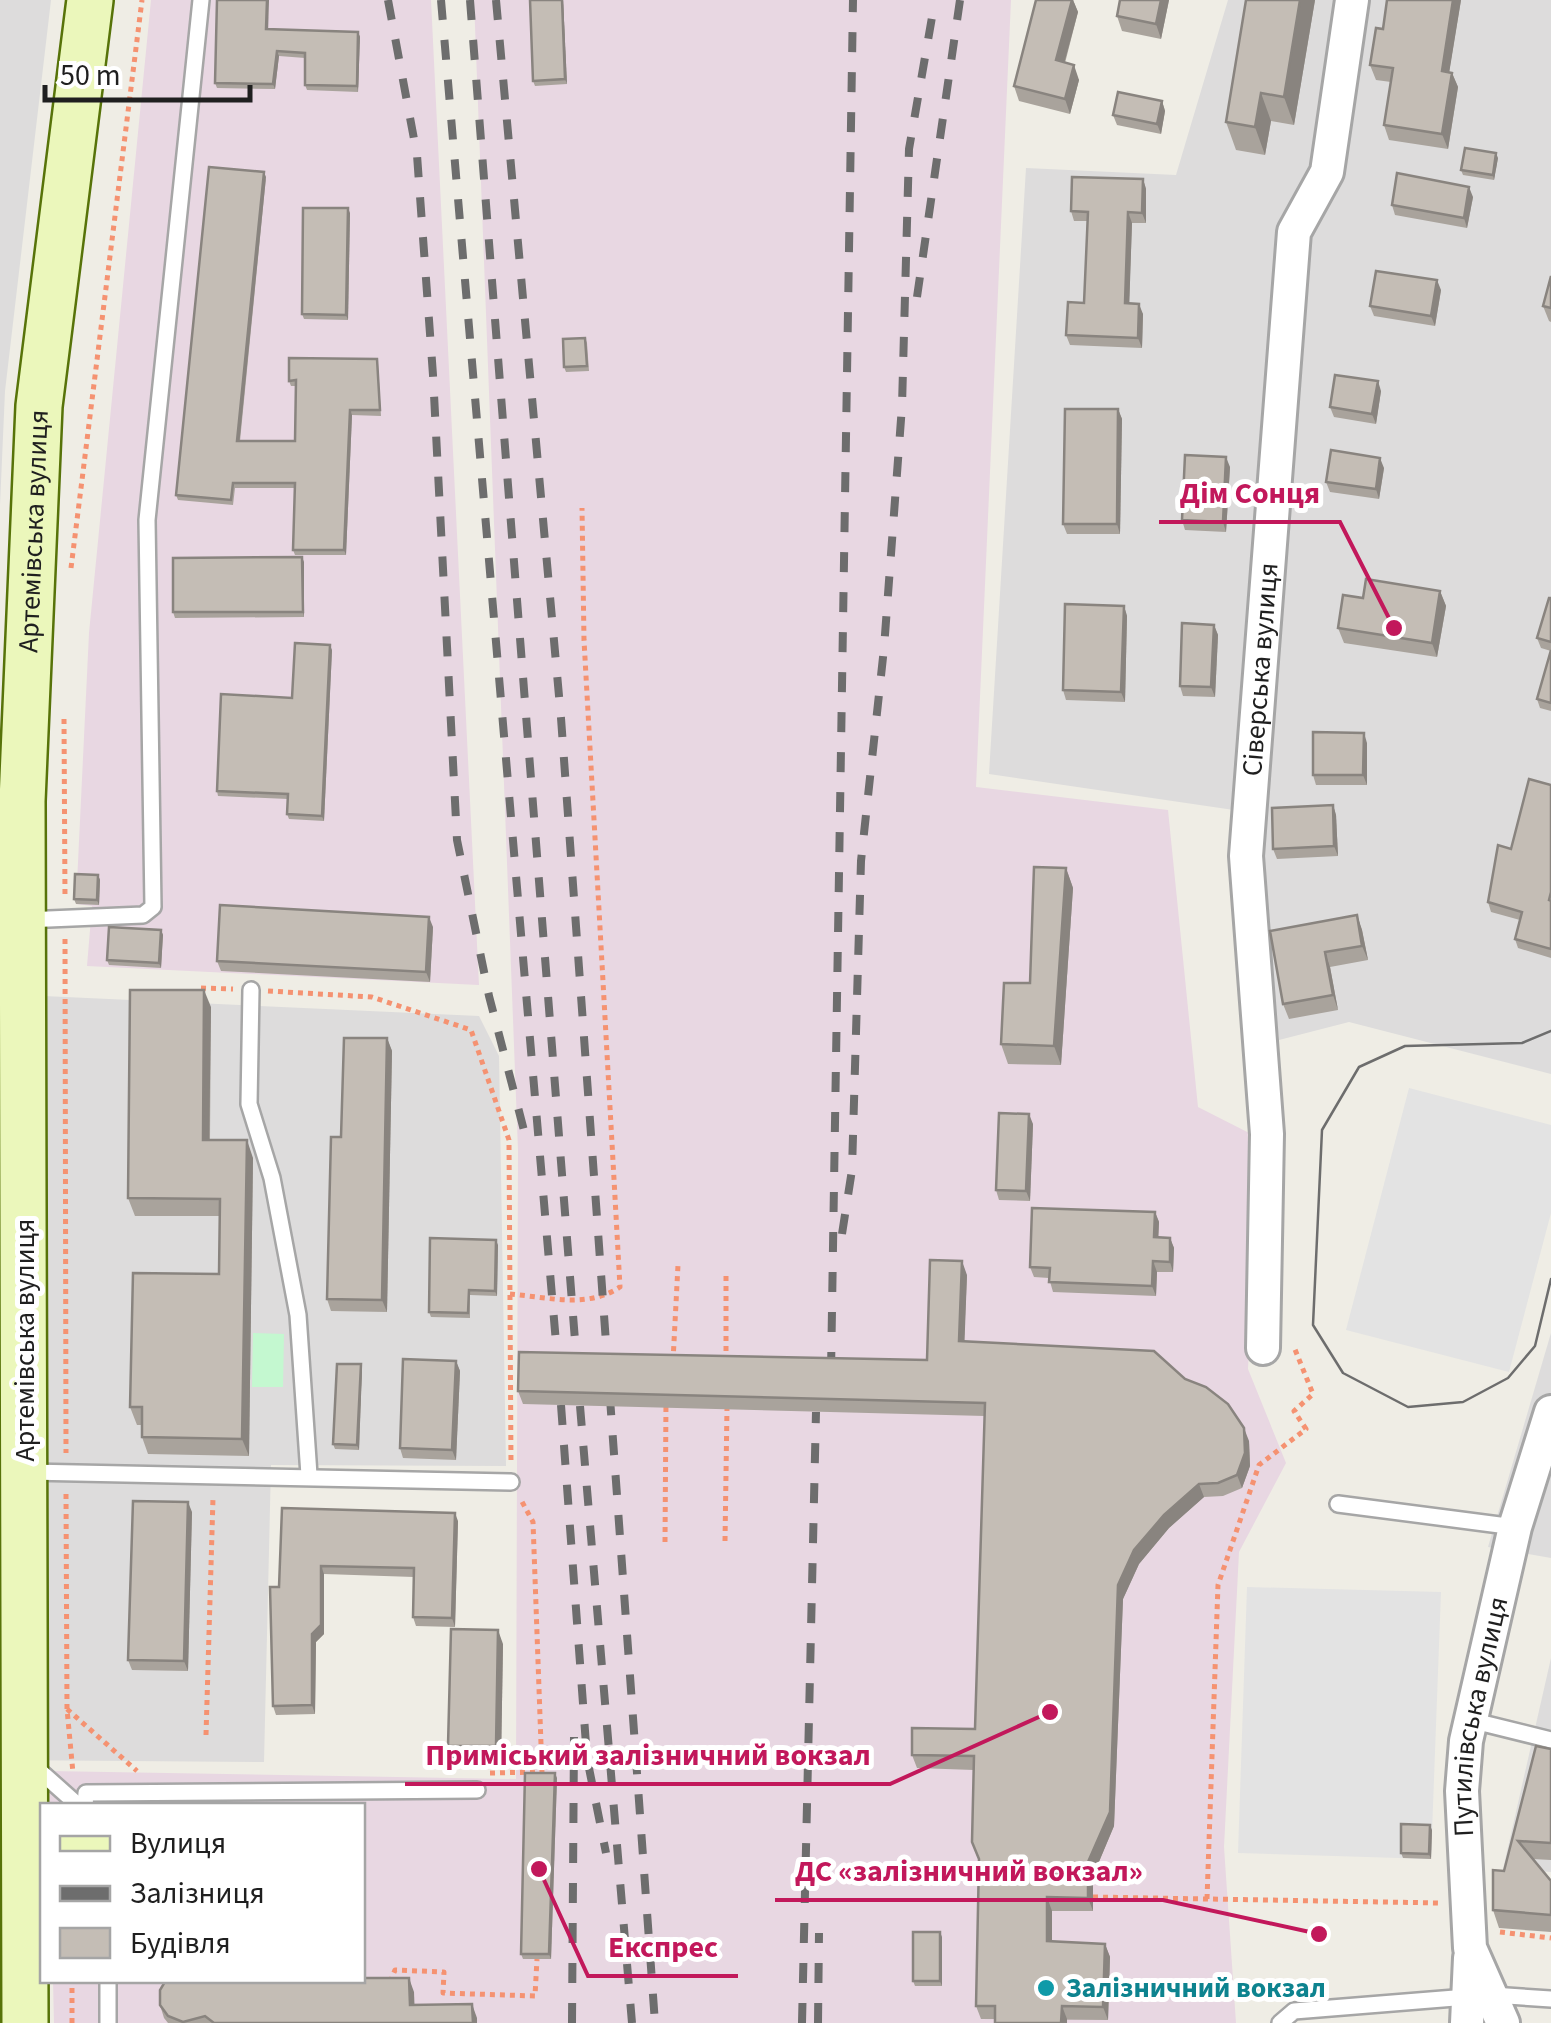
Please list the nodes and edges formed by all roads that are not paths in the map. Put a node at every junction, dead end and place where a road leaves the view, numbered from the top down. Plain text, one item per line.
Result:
1 (90, 0) edge
2 (201, 0) edge
3 (1352, 0) edge
4 (11, 799) edge
5 (24, 920) junction
6 (251, 990) road end
7 (1262, 1348) dead end
8 (13, 1411) edge
9 (1551, 1412) edge
10 (25, 1472) junction
11 (310, 1475) junction
12 (511, 1482) road end
13 (1338, 1504) dead end
14 (1515, 1527) junction
15 (1470, 1720) junction
16 (1551, 1740) edge
17 (27, 1760) junction
18 (477, 1790) dead end
19 (78, 1803) edge
20 (83, 1803) edge
21 (108, 1983) edge
22 (1551, 1998) edge
23 (1482, 2009) edge
24 (25, 2023) edge
25 (108, 2023) edge
26 (1280, 2023) edge

1 - 4 main road, Артемівська вулиця
2 - 5 lane
3 - 7 street, Сіверська вулиця
4 - 5 main road, Артемівська вулиця
5 - 8 main road, Артемівська вулиця
6 - 11 lane
8 - 10 main road, Артемівська вулиця
9 - 14 street, Путилівська вулиця
10 - 11 lane
10 - 17 main road, Артемівська вулиця
11 - 12 lane
13 - 14 lane
14 - 15 street, Путилівська вулиця
15 - 16 lane
15 - 23 street, Путилівська вулиця
17 - 19 lane
17 - 24 main road, Артемівська вулиця
18 - 20 lane
21 - 25 lane
22 - 23 lane
23 - 26 lane

